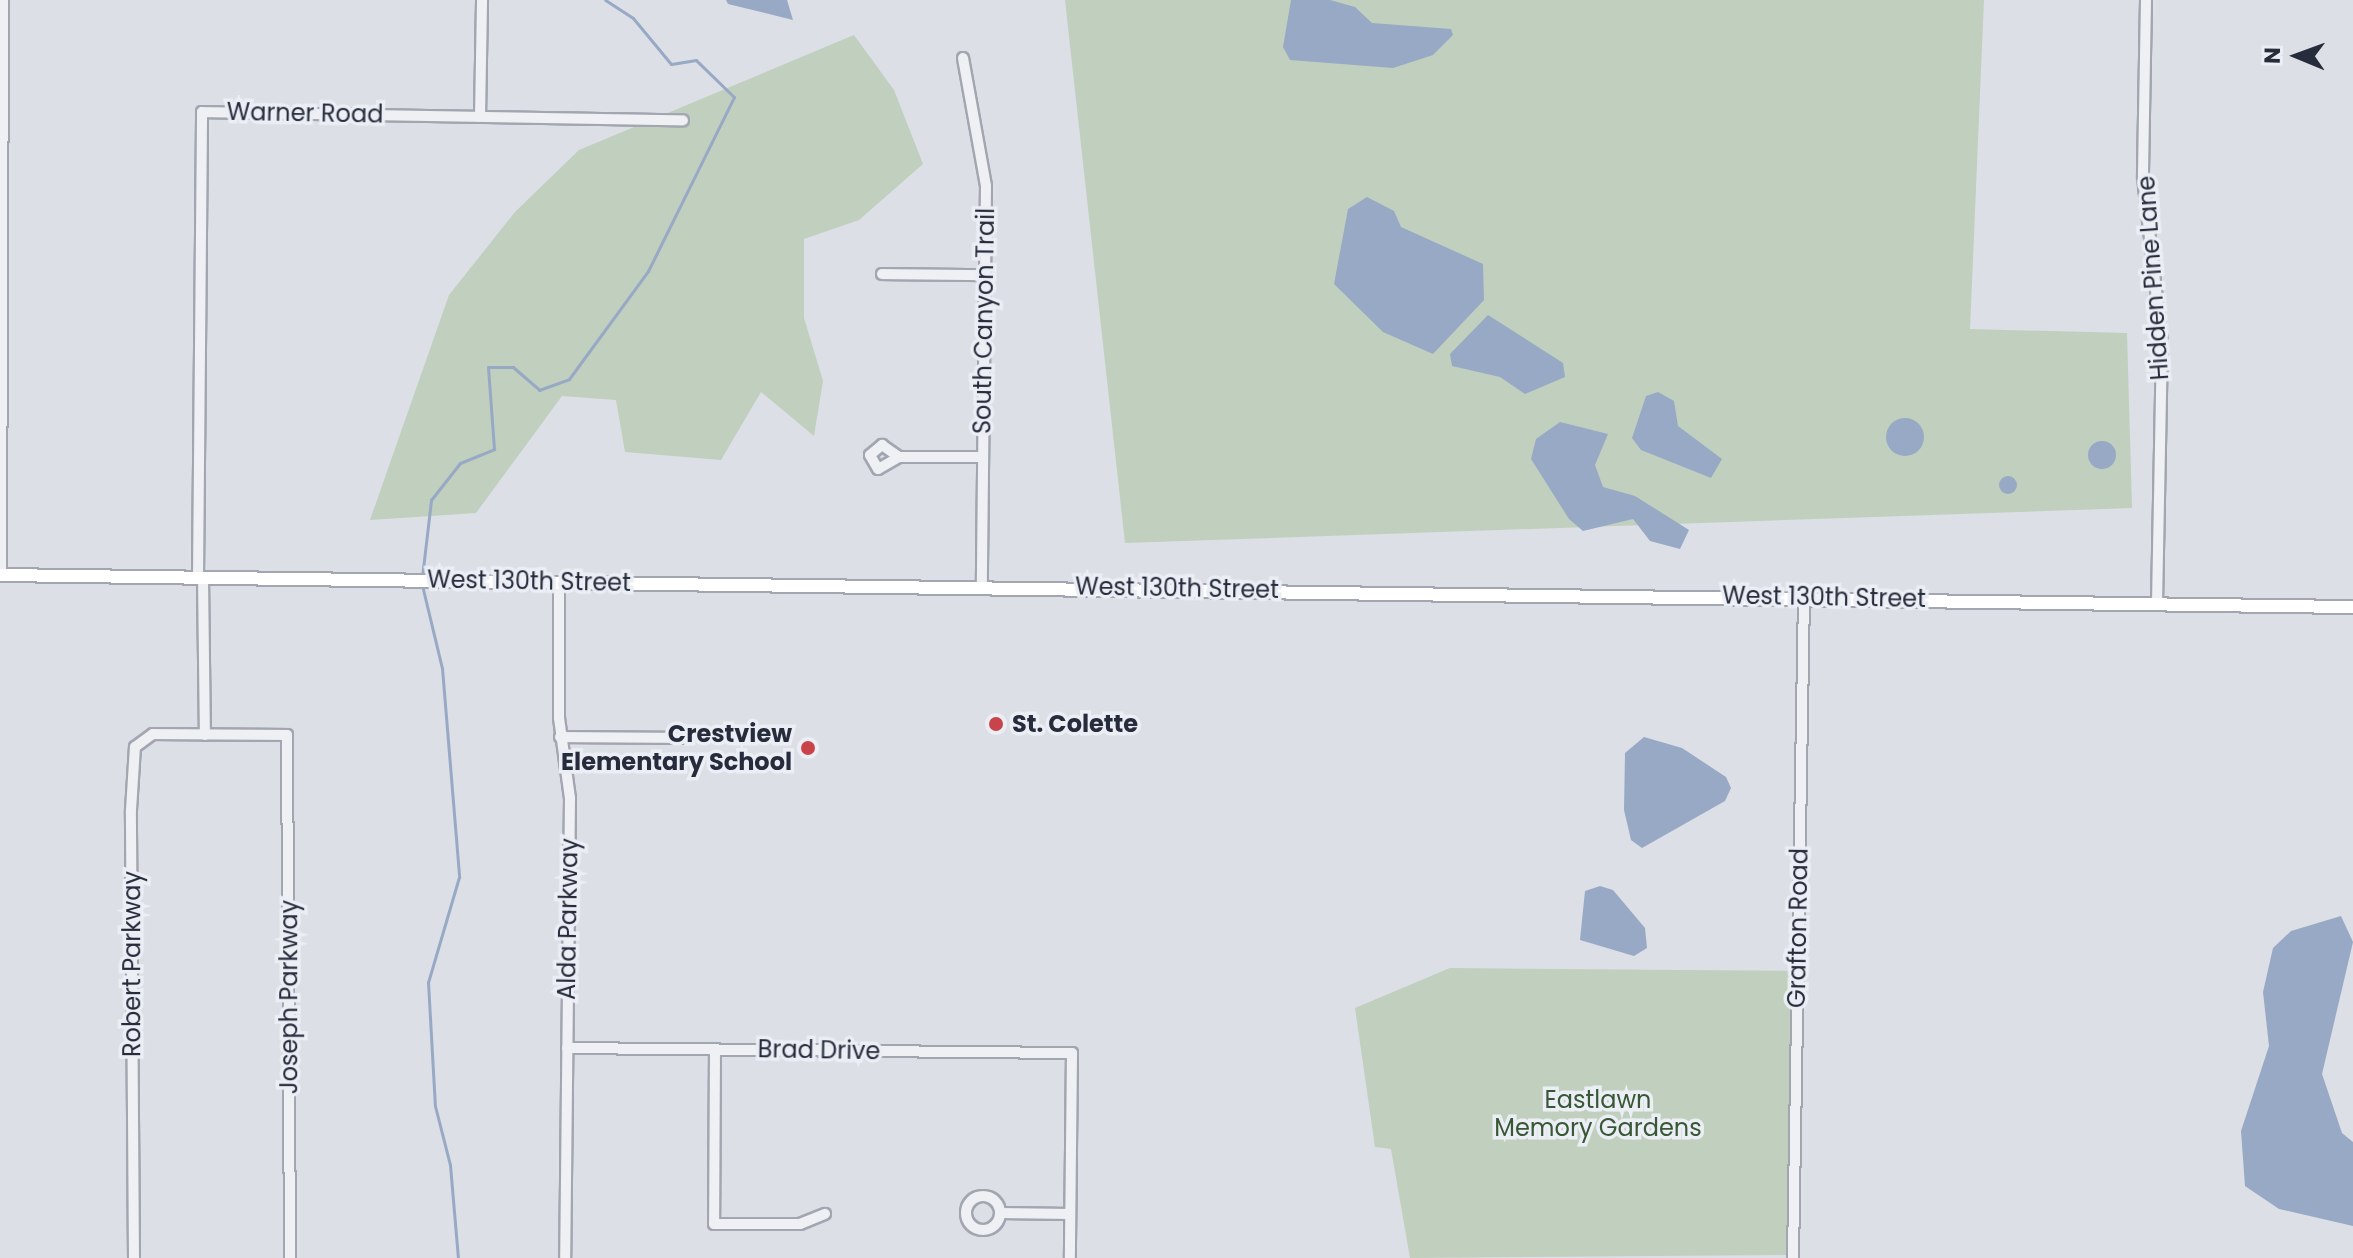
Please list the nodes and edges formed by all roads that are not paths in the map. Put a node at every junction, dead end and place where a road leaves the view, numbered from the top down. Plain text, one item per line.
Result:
1 (3, 0) edge
2 (482, 0) edge
3 (2146, 0) edge
4 (963, 58) dead end
5 (480, 117) junction
6 (683, 120) dead end
7 (882, 274) dead end
8 (985, 275) junction
9 (899, 457) dead end
10 (983, 457) junction
11 (1, 575) edge
12 (201, 578) junction
13 (559, 582) junction
14 (982, 586) junction
15 (1804, 597) junction
16 (2157, 603) junction
17 (2353, 607) edge
18 (205, 735) junction
19 (287, 735) joint
20 (560, 737) junction
21 (688, 738) dead end
22 (567, 1048) junction
23 (715, 1049) junction
24 (1000, 1213) dead end
25 (825, 1214) dead end
26 (1070, 1214) junction
27 (134, 1258) edge
28 (290, 1258) edge
29 (565, 1258) edge
30 (1070, 1258) edge
31 (1793, 1258) edge

1 - 11 street
2 - 5 street
3 - 16 street, Hidden Pine Lane
4 - 8 street, South Canyon Trail
5 - 6 street, Warner Road
5 - 12 street, Warner Road
7 - 8 street
8 - 10 street, South Canyon Trail
9 - 10 street
10 - 14 street, South Canyon Trail
11 - 12 main road, West 130th Street
12 - 13 main road, West 130th Street
12 - 18 street
13 - 14 main road, West 130th Street
13 - 20 street, Alda Parkway
14 - 15 main road, West 130th Street
15 - 16 main road, West 130th Street
15 - 31 street, Grafton Road
16 - 17 main road, West 130th Street
18 - 19 street, Robert Parkway
18 - 27 street, Robert Parkway
19 - 28 street, Joseph Parkway
20 - 21 street
20 - 22 street, Alda Parkway
22 - 23 street, Brad Drive
22 - 29 street, Alda Parkway
23 - 25 street
23 - 26 street, Brad Drive
24 - 26 street
26 - 30 street

